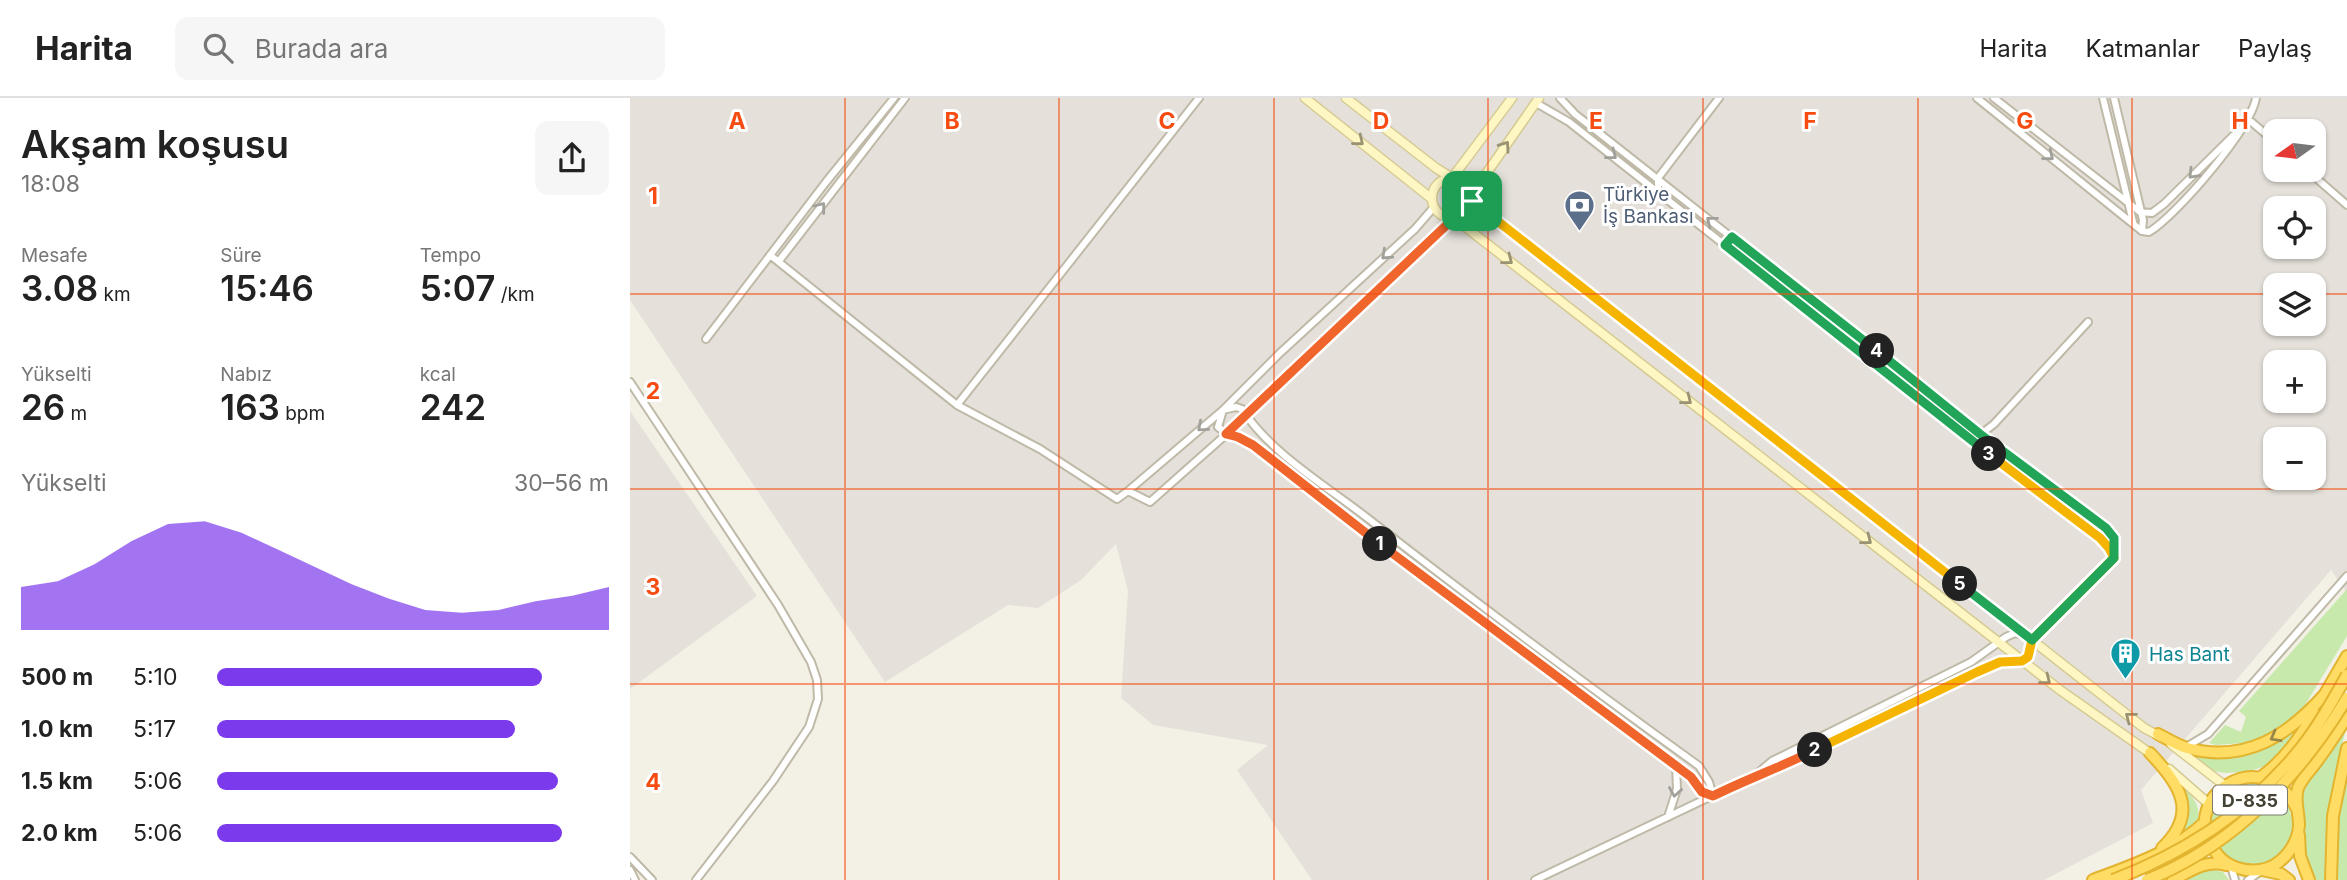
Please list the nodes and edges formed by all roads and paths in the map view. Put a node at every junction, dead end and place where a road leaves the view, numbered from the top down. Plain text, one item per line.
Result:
1 (894, 98) edge
2 (905, 98) edge
3 (1199, 98) edge
4 (1305, 98) edge
5 (1346, 98) edge
6 (1512, 98) edge
7 (1560, 98) edge
8 (1719, 98) edge
9 (1977, 98) edge
10 (1994, 98) edge
11 (2103, 98) edge
12 (2114, 98) edge
13 (2256, 98) edge
14 (1535, 100) edge
15 (2248, 119) junction
16 (2243, 127) junction
17 (2263, 132) edge
18 (1452, 178) junction
19 (1658, 178) junction
20 (2321, 182) edge
21 (1658, 192) junction
22 (1472, 198) junction
23 (1433, 203) junction
24 (2129, 205) junction
25 (2347, 205) edge
26 (2140, 212) junction
27 (2152, 213) junction
28 (1454, 218) junction
29 (2143, 220) junction
30 (2134, 224) junction
31 (2142, 230) junction
32 (1732, 237) junction
33 (1725, 245) junction
34 (770, 255) junction
35 (779, 261) junction
36 (1825, 310) junction
37 (1819, 318) junction
38 (2088, 322) dead end
39 (706, 339) dead end
40 (630, 382) edge
41 (957, 405) junction
42 (1223, 410) junction
43 (1247, 416) junction
44 (1226, 434) junction
45 (1980, 434) junction
46 (1974, 442) junction
47 (1128, 491) junction
48 (2114, 558) junction
49 (2347, 576) edge
50 (2029, 638) junction
51 (2000, 643) junction
52 (2347, 656) edge
53 (2022, 661) junction
54 (2347, 675) edge
55 (2326, 693) junction
56 (1908, 694) junction
57 (2347, 698) edge
58 (1912, 703) junction
59 (2347, 717) edge
60 (2158, 734) junction
61 (2185, 747) junction
62 (2347, 748) edge
63 (2150, 753) junction
64 (1676, 765) junction
65 (1758, 774) junction
66 (2261, 777) junction
67 (2224, 785) junction
68 (1713, 796) junction
69 (2209, 804) junction
70 (2297, 809) junction
71 (1668, 817) junction
72 (2205, 822) junction
73 (2299, 825) junction
74 (2155, 855) junction
75 (630, 857) edge
76 (2231, 866) junction
77 (630, 870) edge
78 (2262, 870) junction
79 (635, 880) edge
80 (652, 880) edge
81 (696, 880) edge
82 (1535, 880) edge
83 (2093, 880) edge
84 (2113, 880) edge
85 (2147, 880) edge
86 (2173, 880) edge
87 (2235, 880) edge
88 (2248, 880) edge
89 (2289, 880) edge
90 (2309, 880) edge
91 (2331, 880) edge

1 - 34 street
35 -> 2 street
3 - 41 street
4 -> 23 street
5 - 18 street
6 - 18 street
7 - 19 street
8 - 19 street
9 -> 30 street
10 - 24 street
11 - 24 street
12 - 26 street
13 - 15 street
14 -> 21 street
22 -> 14 street
15 - 16 street
15 - 17 street
16 -> 27 street
16 - 31 street
18 - 22 street
18 - 23 street
19 - 21 street
32 -> 19 street
20 - 25 street
21 - 33 street
22 - 28 street
22 - 50 street
23 - 28 street
23 -> 42 street
24 - 26 street
24 - 30 street
26 - 27 street
26 - 29 street
27 - 29 street
28 - 43 street
28 -> 51 street
29 - 31 street
30 - 31 street
32 - 33 street
32 - 36 street
33 - 37 street
34 - 35 street
34 - 39 street
35 - 41 street
36 - 37 street
36 - 45 street
37 - 46 street
38 - 45 street
40 - 81 street
41 - 47 street
42 - 43 street
42 - 44 street
42 -> 47 street
43 - 44 street
43 - 68 street
44 - 47 street
44 - 64 street
45 - 46 street
45 - 48 street
46 - 48 street
48 - 50 street
49 - 61 street
50 - 51 street
50 - 53 street
60 -> 50 street
51 - 53 street
51 - 56 street
52 - 55 highway
53 - 58 street
53 -> 63 street
54 - 84 highway, D-835, bridge
55 -> 61 highway
55 - 66 highway
56 - 58 street
56 - 65 street
57 - 85 highway, D-835, bridge
58 - 65 street
59 - 70 highway
60 - 61 highway
60 - 67 street
62 - 91 highway
63 - 69 street
63 - 74 highway
64 - 68 street
64 -> 71 street
65 - 68 street
66 - 67 highway
66 - 70 highway
67 - 69 highway
68 - 71 street
69 - 72 highway
70 - 73 highway
71 - 82 street
72 - 74 highway
72 - 76 highway
73 - 78 highway
73 - 90 highway
74 - 83 highway
75 - 80 street
76 - 78 highway
76 - 86 highway
76 - 87 street
77 - 79 street
78 - 88 street
78 - 89 highway

